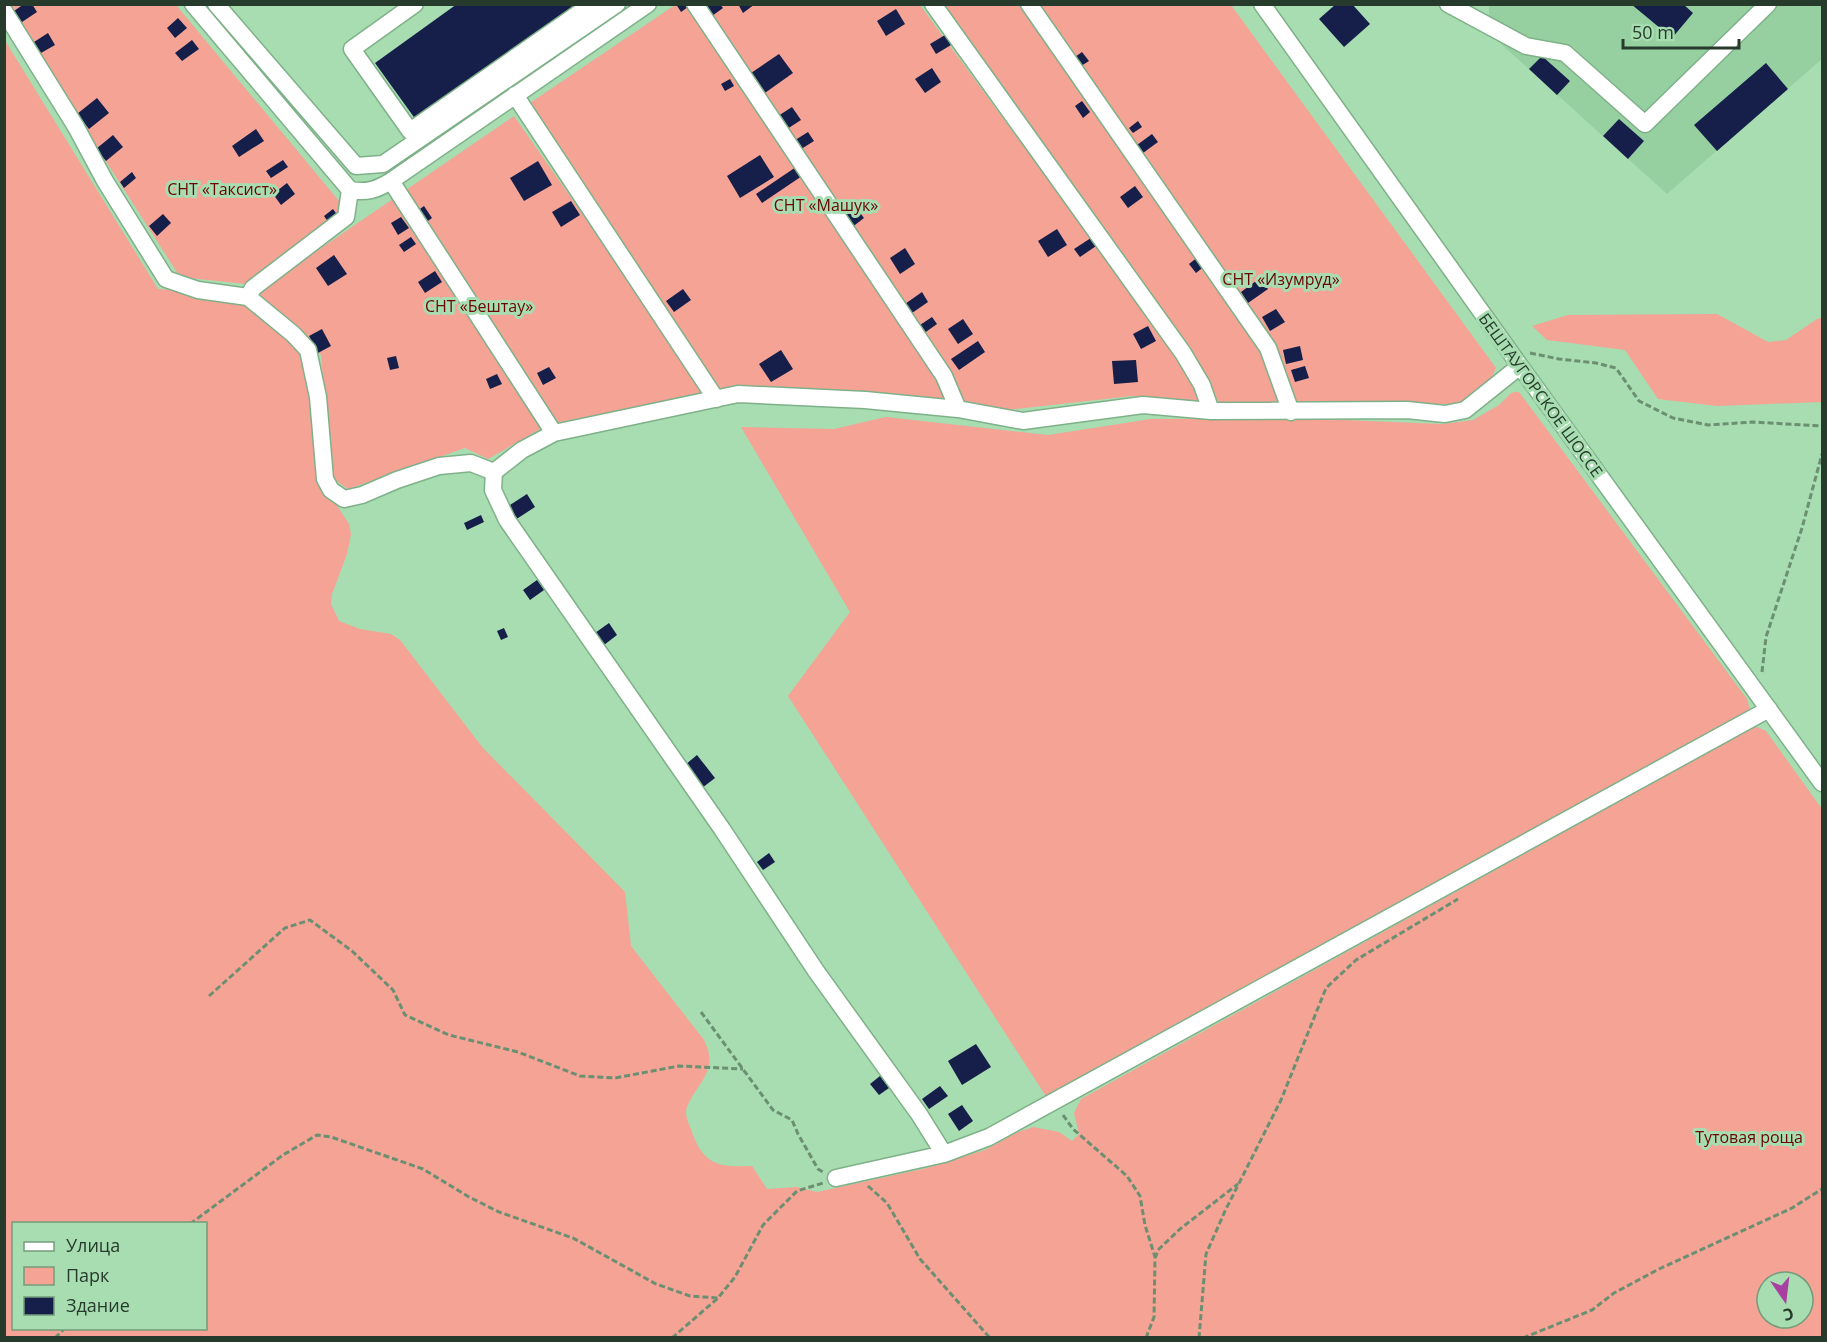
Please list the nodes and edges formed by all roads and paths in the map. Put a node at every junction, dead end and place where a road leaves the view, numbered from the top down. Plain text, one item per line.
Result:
1 (193, 4) edge
2 (216, 4) edge
3 (415, 4) edge
4 (592, 4) edge
5 (617, 4) edge
6 (648, 4) edge
7 (695, 4) edge
8 (933, 4) edge
9 (1029, 4) edge
10 (1262, 4) edge
11 (1448, 4) edge
12 (1768, 4) edge
13 (4, 11) edge
14 (515, 94) junction
15 (391, 181) junction
16 (350, 190) junction
17 (248, 297) junction
18 (1518, 363) junction
19 (716, 399) junction
20 (958, 409) junction
21 (1211, 411) junction
22 (1291, 412) junction
23 (1822, 426) edge
24 (554, 433) junction
25 (1822, 454) edge
26 (494, 472) junction
27 (1759, 694) junction
28 (1769, 709) junction
29 (1822, 783) edge
30 (1460, 897) dead end
31 (209, 996) dead end
32 (700, 1012) dead end
33 (743, 1069) junction
34 (1052, 1101) junction
35 (944, 1154) junction
36 (836, 1178) junction
37 (864, 1182) dead end
38 (1240, 1182) junction
39 (1822, 1189) edge
40 (193, 1222) edge
41 (1155, 1258) junction
42 (718, 1298) junction
43 (672, 1338) edge
44 (990, 1338) edge
45 (1146, 1338) edge
46 (1199, 1338) edge
47 (1523, 1338) edge

1 - 16 street
2 - 5 street
3 - 4 street
6 - 14 street
7 - 20 street
8 - 21 street
9 - 22 street
10 - 18 street, БЕШТАУГОРСКОЕ ШОССЕ
11 - 12 street
13 - 17 street
14 - 15 street
14 - 19 street
15 - 16 street
15 - 24 street
16 - 17 street
17 - 26 street
18 - 22 street
18 - 23 path
18 - 27 street, БЕШТАУГОРСКОЕ ШОССЕ
19 - 20 street
19 - 24 street
20 - 21 street
21 - 22 street
24 - 26 street
25 - 27 path
26 - 35 street
27 - 28 street, БЕШТАУГОРСКОЕ ШОССЕ
28 - 29 street, БЕШТАУГОРСКОЕ ШОССЕ
28 - 34 street
30 - 38 path
31 - 33 path
32 - 33 path
33 - 36 path
34 - 35 street
34 - 41 path
35 - 36 street
36 - 42 path
37 - 44 path
38 - 41 path
38 - 46 path
39 - 47 path
40 - 42 path
41 - 45 path
42 - 43 path

